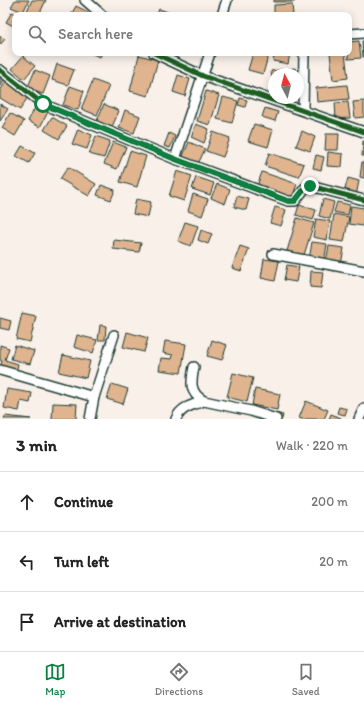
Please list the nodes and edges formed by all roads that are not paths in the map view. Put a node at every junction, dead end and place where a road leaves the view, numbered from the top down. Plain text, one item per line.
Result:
1 (85, 0) edge
2 (227, 0) edge
3 (99, 12) edge
4 (223, 12) edge
5 (364, 32) edge
6 (352, 34) edge
7 (161, 56) edge
8 (209, 56) edge
9 (304, 56) edge
10 (0, 70) edge
11 (204, 76) junction
12 (303, 110) junction
13 (364, 132) edge
14 (175, 159) junction
15 (364, 200) edge
16 (272, 254) dead end
17 (364, 271) edge
18 (114, 335) dead end
19 (194, 367) dead end
20 (0, 370) edge
21 (94, 397) junction
22 (204, 401) junction
23 (364, 408) edge
24 (90, 419) edge
25 (176, 419) edge
26 (276, 419) edge
27 (359, 419) edge

1 - 3 street
2 - 4 street
5 - 6 street
7 - 11 street
8 - 11 street
9 - 12 street
10 - 14 street
11 - 12 street
11 - 14 street
12 - 13 street
14 - 15 street
16 - 17 street
18 - 21 street
19 - 22 street
20 - 21 street
21 - 24 street
22 - 25 street
22 - 26 street
23 - 27 street

